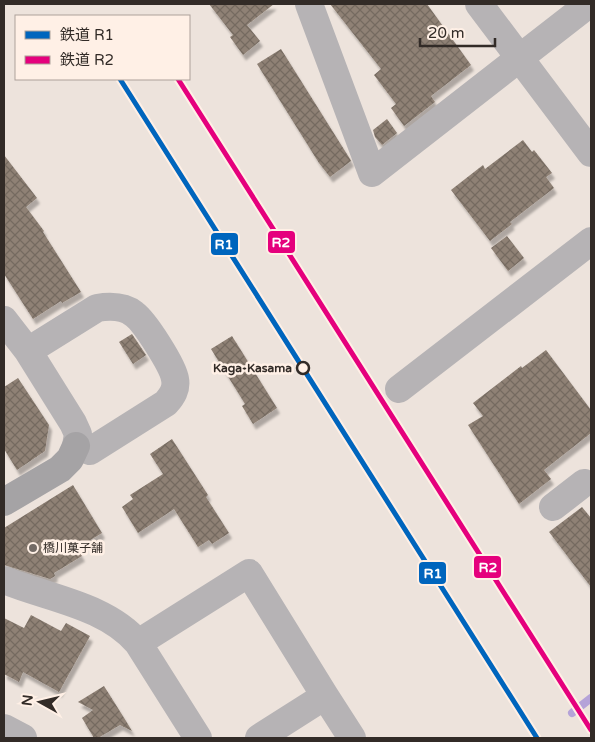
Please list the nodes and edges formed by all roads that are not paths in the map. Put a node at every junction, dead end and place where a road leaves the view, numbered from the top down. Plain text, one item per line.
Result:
1 (309, 4) edge
2 (479, 4) edge
3 (589, 4) edge
4 (520, 58) junction
5 (591, 153) edge
6 (591, 241) edge
7 (4, 320) edge
8 (28, 352) junction
9 (399, 389) dead end
10 (76, 446) junction
11 (589, 484) edge
12 (4, 502) edge
13 (553, 507) dead end
14 (4, 580) edge
15 (138, 643) junction
16 (325, 696) junction
17 (4, 728) edge
18 (23, 738) edge
19 (198, 738) edge
20 (260, 738) edge
21 (352, 738) edge

1 - 4 street
2 - 4 street
3 - 4 street
4 - 5 street
6 - 9 street
7 - 8 street
8 - 10 street
8 - 10 street
10 - 12 main road
11 - 13 street
14 - 15 street
15 - 16 street
15 - 19 street
16 - 20 street
16 - 21 street
17 - 18 street

